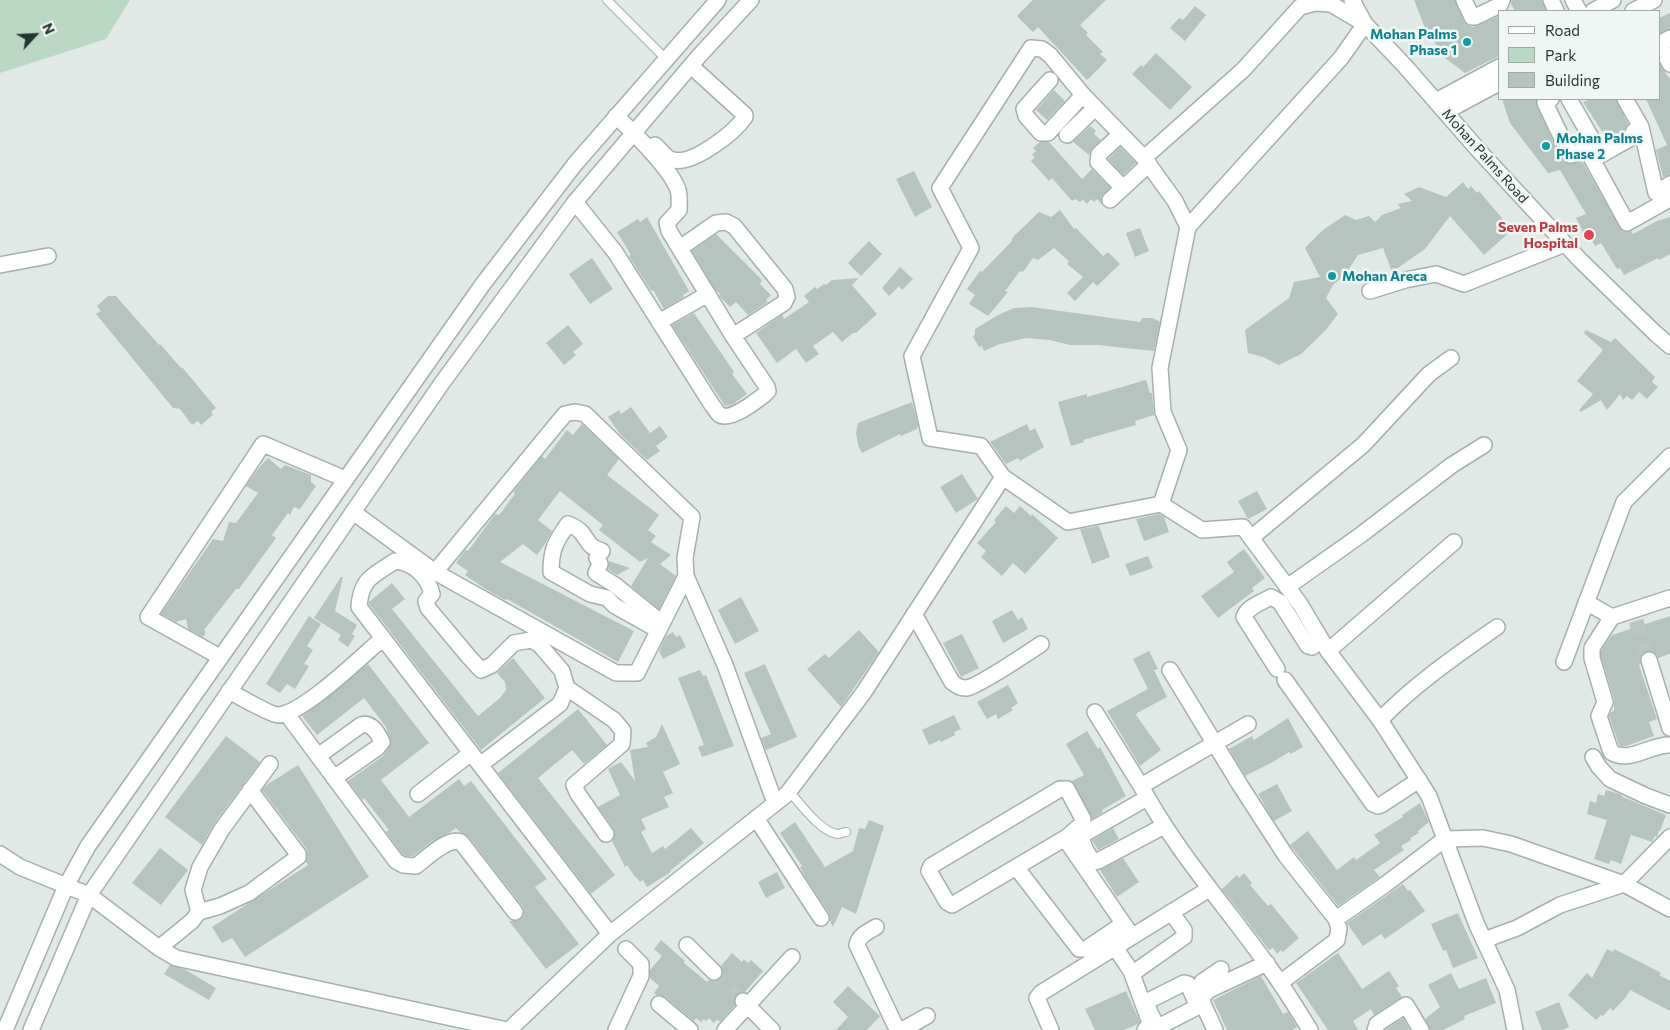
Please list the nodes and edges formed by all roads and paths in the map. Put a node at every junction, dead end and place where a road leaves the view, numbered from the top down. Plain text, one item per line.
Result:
1 (607, 0) edge
2 (718, 0) edge
3 (751, 0) edge
4 (1352, 0) edge
5 (1464, 0) edge
6 (1502, 0) edge
7 (1613, 0) edge
8 (1654, 0) edge
9 (1596, 10) edge
10 (1635, 10) edge
11 (1364, 24) junction
12 (1670, 38) edge
13 (682, 40) junction
14 (665, 58) junction
15 (695, 61) junction
16 (1670, 64) edge
17 (1498, 68) edge
18 (1498, 83) edge
19 (1080, 98) junction
20 (1550, 100) edge
21 (1569, 100) edge
22 (1626, 100) edge
23 (1440, 107) junction
24 (1095, 108) junction
25 (616, 116) junction
26 (1641, 127) junction
27 (636, 130) junction
28 (1121, 134) junction
29 (1067, 135) dead end
30 (1597, 157) junction
31 (1147, 161) junction
32 (1670, 184) edge
33 (1123, 188) junction
34 (1110, 200) dead end
35 (1670, 200) edge
36 (575, 202) junction
37 (1188, 227) junction
38 (1565, 244) junction
39 (680, 248) junction
40 (48, 256) dead end
41 (0, 265) edge
42 (489, 276) junction
43 (1370, 292) dead end
44 (508, 293) junction
45 (708, 294) junction
46 (659, 322) junction
47 (733, 336) junction
48 (1670, 346) edge
49 (1451, 358) dead end
50 (1484, 444) dead end
51 (1670, 456) edge
52 (1004, 478) junction
53 (345, 479) junction
54 (366, 494) junction
55 (1161, 504) junction
56 (353, 512) junction
57 (1250, 538) junction
58 (1454, 542) dead end
59 (435, 572) junction
60 (686, 576) junction
61 (1287, 587) junction
62 (1670, 598) edge
63 (1586, 602) junction
64 (914, 614) junction
65 (1612, 617) junction
66 (660, 627) junction
67 (1497, 627) dead end
68 (383, 638) junction
69 (1042, 644) dead end
70 (1325, 646) junction
71 (220, 657) junction
72 (1650, 660) tunnel mouth
73 (1564, 662) dead end
74 (1170, 670) dead end
75 (242, 674) junction
76 (567, 688) junction
77 (230, 691) junction
78 (1095, 712) dead end
79 (286, 713) junction
80 (1380, 720) junction
81 (1248, 724) dead end
82 (1670, 728) edge
83 (1215, 744) junction
84 (1670, 746) edge
85 (318, 756) junction
86 (1593, 757) dead end
87 (476, 759) junction
88 (270, 764) dead end
89 (334, 778) junction
90 (1419, 780) junction
91 (250, 790) junction
92 (789, 791) junction
93 (1144, 792) junction
94 (418, 794) dead end
95 (776, 803) junction
96 (1670, 805) edge
97 (756, 818) junction
98 (1164, 826) junction
99 (846, 832) dead end
100 (606, 834) dead end
101 (1066, 837) junction
102 (1670, 837) edge
103 (1446, 839) junction
104 (0, 854) edge
105 (1016, 867) junction
106 (1624, 884) junction
107 (66, 886) junction
108 (1209, 889) junction
109 (89, 895) junction
110 (1670, 909) edge
111 (199, 912) junction
112 (515, 912) dead end
113 (1171, 912) junction
114 (821, 918) dead end
115 (1336, 919) junction
116 (876, 927) dead end
117 (1127, 930) junction
118 (610, 934) junction
119 (1484, 940) junction
120 (687, 945) dead end
121 (1114, 946) junction
122 (159, 948) junction
123 (626, 949) dead end
124 (792, 957) dead end
125 (33, 963) junction
126 (1267, 963) junction
127 (1221, 969) dead end
128 (1131, 971) junction
129 (714, 972) tunnel mouth
130 (56, 973) junction
131 (1280, 983) junction
132 (1202, 1001) junction
133 (745, 1003) junction
134 (658, 1004) dead end
135 (927, 1016) dead end
136 (5, 1030) edge
137 (31, 1030) edge
138 (508, 1030) edge
139 (616, 1030) edge
140 (690, 1030) edge
141 (725, 1030) edge
142 (772, 1030) edge
143 (898, 1030) edge
144 (902, 1030) edge
145 (1051, 1030) edge
146 (1145, 1030) edge
147 (1215, 1030) edge
148 (1310, 1030) edge
149 (1376, 1030) edge
150 (1421, 1030) edge
151 (1514, 1030) edge

1 - 14 lane
2 - 13 street
3 - 15 street
4 - 11 street, Mohan Palms Road
5 - 6 street
7 - 9 street
8 - 10 street
11 - 23 street, Mohan Palms Road
11 - 31 street
11 - 37 street
12 - 16 street
13 - 14 street
13 - 15 street
14 - 25 street
15 - 27 street
15 - 27 street
17 - 23 street
18 - 23 street
19 - 19 street
19 - 24 street
19 - 52 street
20 - 30 street
21 - 30 street
22 - 26 street
23 - 38 street, Mohan Palms Road
24 - 28 street
24 - 29 street
25 - 27 street
25 - 42 street
26 - 30 street
26 - 32 street
27 - 36 street
27 - 39 street
28 - 31 street
28 - 33 street
30 - 35 street
31 - 33 street
31 - 37 street
33 - 34 street
36 - 44 street
36 - 46 street
37 - 55 street
38 - 43 street
38 - 48 street, Mohan Palms Road
39 - 45 street
39 - 47 street
40 - 41 street
42 - 44 street
42 - 53 street
44 - 54 street
45 - 46 street
45 - 47 street
46 - 47 street
49 - 57 street
50 - 61 street
51 - 63 street
52 - 55 street
52 - 64 street
53 - 54 street
53 - 71 street
53 - 71 street
54 - 56 street
55 - 57 street
56 - 59 street
56 - 75 street
57 - 61 street
58 - 70 street
59 - 60 street
59 - 66 street
60 - 66 street
60 - 95 street
61 - 70 street
62 - 65 street
63 - 65 street
63 - 73 street
64 - 69 street
64 - 92 street
65 - 84 street
66 - 66 street
67 - 80 street
68 - 76 street
68 - 79 street
68 - 87 street
70 - 80 street
70 - 90 street
71 - 75 street
71 - 107 street
72 - 82 street
74 - 83 street
75 - 77 street
76 - 87 street
76 - 100 street
77 - 79 street
77 - 109 street
78 - 93 street
79 - 85 street
80 - 90 street
81 - 83 street
83 - 93 street
83 - 115 street
85 - 89 street
85 - 89 street
86 - 96 street
87 - 94 street
87 - 118 street
88 - 91 street
89 - 112 street
90 - 103 street
91 - 111 street
91 - 111 street
92 - 95 street
92 - 99 lane
93 - 98 street
93 - 98 street
95 - 97 street
97 - 114 street
97 - 118 street
98 - 108 street
101 - 105 street
101 - 105 street
101 - 117 street
102 - 106 street
103 - 106 street
103 - 115 street
103 - 119 street
104 - 107 street
105 - 117 street
106 - 110 street
106 - 119 street
107 - 109 street
107 - 125 street
108 - 113 street
108 - 126 street
109 - 122 street
109 - 130 street
111 - 122 street
113 - 117 street
113 - 128 street
115 - 131 street
116 - 143 street
117 - 121 street
118 - 138 street
119 - 151 street
120 - 129 street
121 - 128 street
121 - 145 street
122 - 138 street
123 - 139 street
124 - 133 street
125 - 130 street
125 - 136 street
126 - 131 street
126 - 132 street
127 - 132 street
128 - 146 street
130 - 137 street
131 - 148 street
132 - 147 street
133 - 141 street
133 - 142 street
134 - 140 street
135 - 144 street
149 - 150 street

